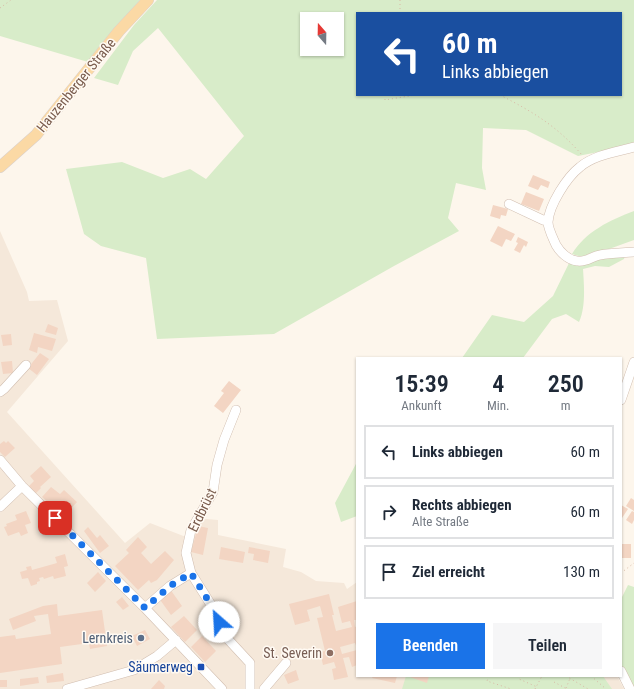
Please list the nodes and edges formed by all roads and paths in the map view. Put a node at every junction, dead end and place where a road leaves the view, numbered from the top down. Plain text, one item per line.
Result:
1 (11, 0) edge
2 (148, 0) edge
3 (400, 0) edge
4 (0, 8) edge
5 (400, 12) edge
6 (385, 96) edge
7 (409, 96) edge
8 (502, 96) edge
9 (634, 147) edge
10 (588, 161) junction
11 (0, 167) edge
12 (509, 204) dead end
13 (548, 221) junction
14 (634, 252) edge
15 (634, 362) edge
16 (26, 365) dead end
17 (625, 375) edge
18 (0, 392) edge
19 (622, 394) edge
20 (236, 410) dead end
21 (0, 460) edge
22 (22, 486) junction
23 (0, 507) edge
24 (634, 563) edge
25 (622, 572) edge
26 (191, 573) junction
27 (145, 608) junction
28 (176, 640) junction
29 (286, 663) dead end
30 (622, 673) edge
31 (489, 677) edge
32 (520, 677) edge
33 (541, 677) edge
34 (571, 677) edge
35 (592, 677) edge
36 (554, 682) dead end
37 (500, 685) junction
38 (536, 687) junction
39 (67, 689) edge
40 (222, 689) edge
41 (250, 689) edge
42 (264, 689) edge
43 (499, 689) edge
44 (511, 689) edge
45 (535, 689) edge
46 (566, 689) edge
47 (588, 689) edge
48 (606, 689) edge
49 (630, 689) edge

1 - 4 path
2 - 11 main road, Hauzenberger Straße
3 - 5 path
6 - 7 path
8 - 10 path
9 - 10 street
10 - 13 street
12 - 13 street
13 - 14 street
15 - 17 street
16 - 18 street
17 - 19 street
20 - 26 street, Erdbrüst
21 - 22 street
22 - 23 street
22 - 27 street
24 - 25 path
26 - 27 street
26 - 41 street, Erdbrüst
27 - 28 street
28 - 39 street
28 - 40 street
29 - 42 street
30 - 49 street
31 - 37 path
32 - 38 path
33 - 38 path
34 - 46 path
34 - 47 path
35 - 48 path
36 - 46 path
37 - 43 path
37 - 44 path
38 - 45 path

